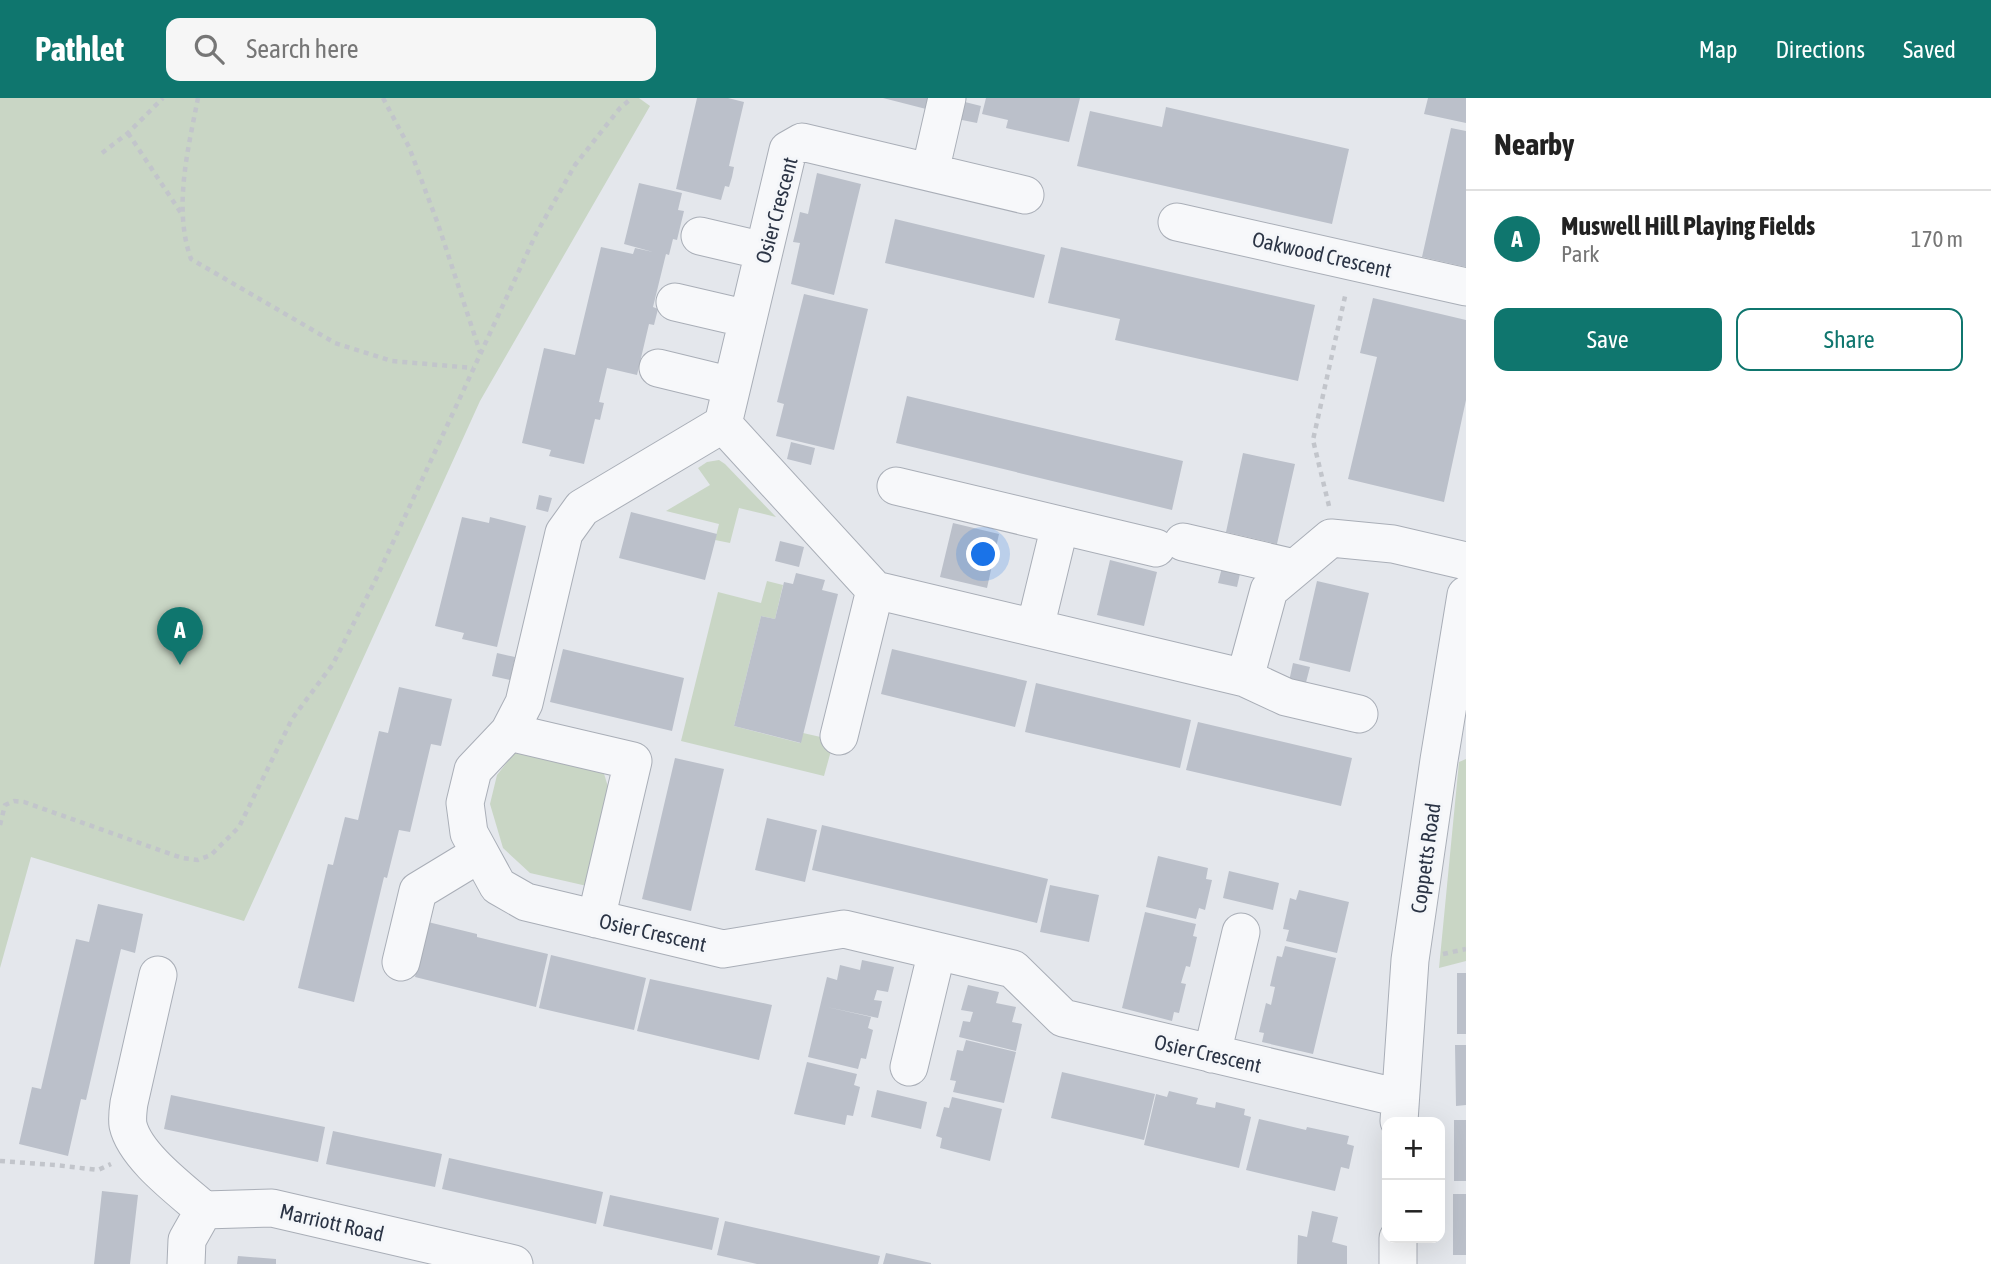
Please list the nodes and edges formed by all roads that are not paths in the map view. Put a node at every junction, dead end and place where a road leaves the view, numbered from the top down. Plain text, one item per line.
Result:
1 (947, 98) edge
2 (930, 172) junction
3 (1025, 195) dead end
4 (1177, 222) dead end
5 (700, 236) dead end
6 (764, 251) junction
7 (1466, 287) edge
8 (676, 302) dead end
9 (748, 319) junction
10 (658, 368) dead end
11 (732, 386) junction
12 (723, 424) junction
13 (896, 486) dead end
14 (1060, 525) junction
15 (1466, 561) edge
16 (1294, 568) junction
17 (876, 590) junction
18 (1466, 595) edge
19 (1035, 628) junction
20 (1245, 678) junction
21 (1359, 714) dead end
22 (509, 732) junction
23 (839, 736) dead end
24 (479, 854) junction
25 (596, 919) junction
26 (1241, 932) dead end
27 (937, 951) junction
28 (401, 962) dead end
29 (158, 975) dead end
30 (1212, 1054) junction
31 (909, 1067) dead end
32 (1399, 1110) edge
33 (204, 1210) junction
34 (1398, 1243) edge
35 (186, 1264) edge
36 (514, 1264) edge
37 (1398, 1264) edge

1 - 2 street
2 - 3 street, Osier Crescent
2 - 6 street, Osier Crescent
4 - 7 street, Oakwood Crescent
5 - 6 street
6 - 9 street, Osier Crescent
8 - 9 street
9 - 11 street, Osier Crescent
10 - 11 street
11 - 12 street, Osier Crescent
12 - 17 street
12 - 22 street, Osier Crescent
13 - 14 street
14 - 16 street
14 - 19 street
15 - 16 street
16 - 20 street
17 - 19 street
17 - 23 street
18 - 32 street, Coppetts Road
19 - 20 street
20 - 21 street
22 - 24 street, Osier Crescent
22 - 25 street
24 - 25 street, Osier Crescent
24 - 28 street
25 - 27 street, Osier Crescent
26 - 30 street
27 - 30 street, Osier Crescent
27 - 31 street
29 - 33 street
30 - 32 street, Osier Crescent
33 - 35 street
33 - 36 street, Marriott Road
34 - 37 street

